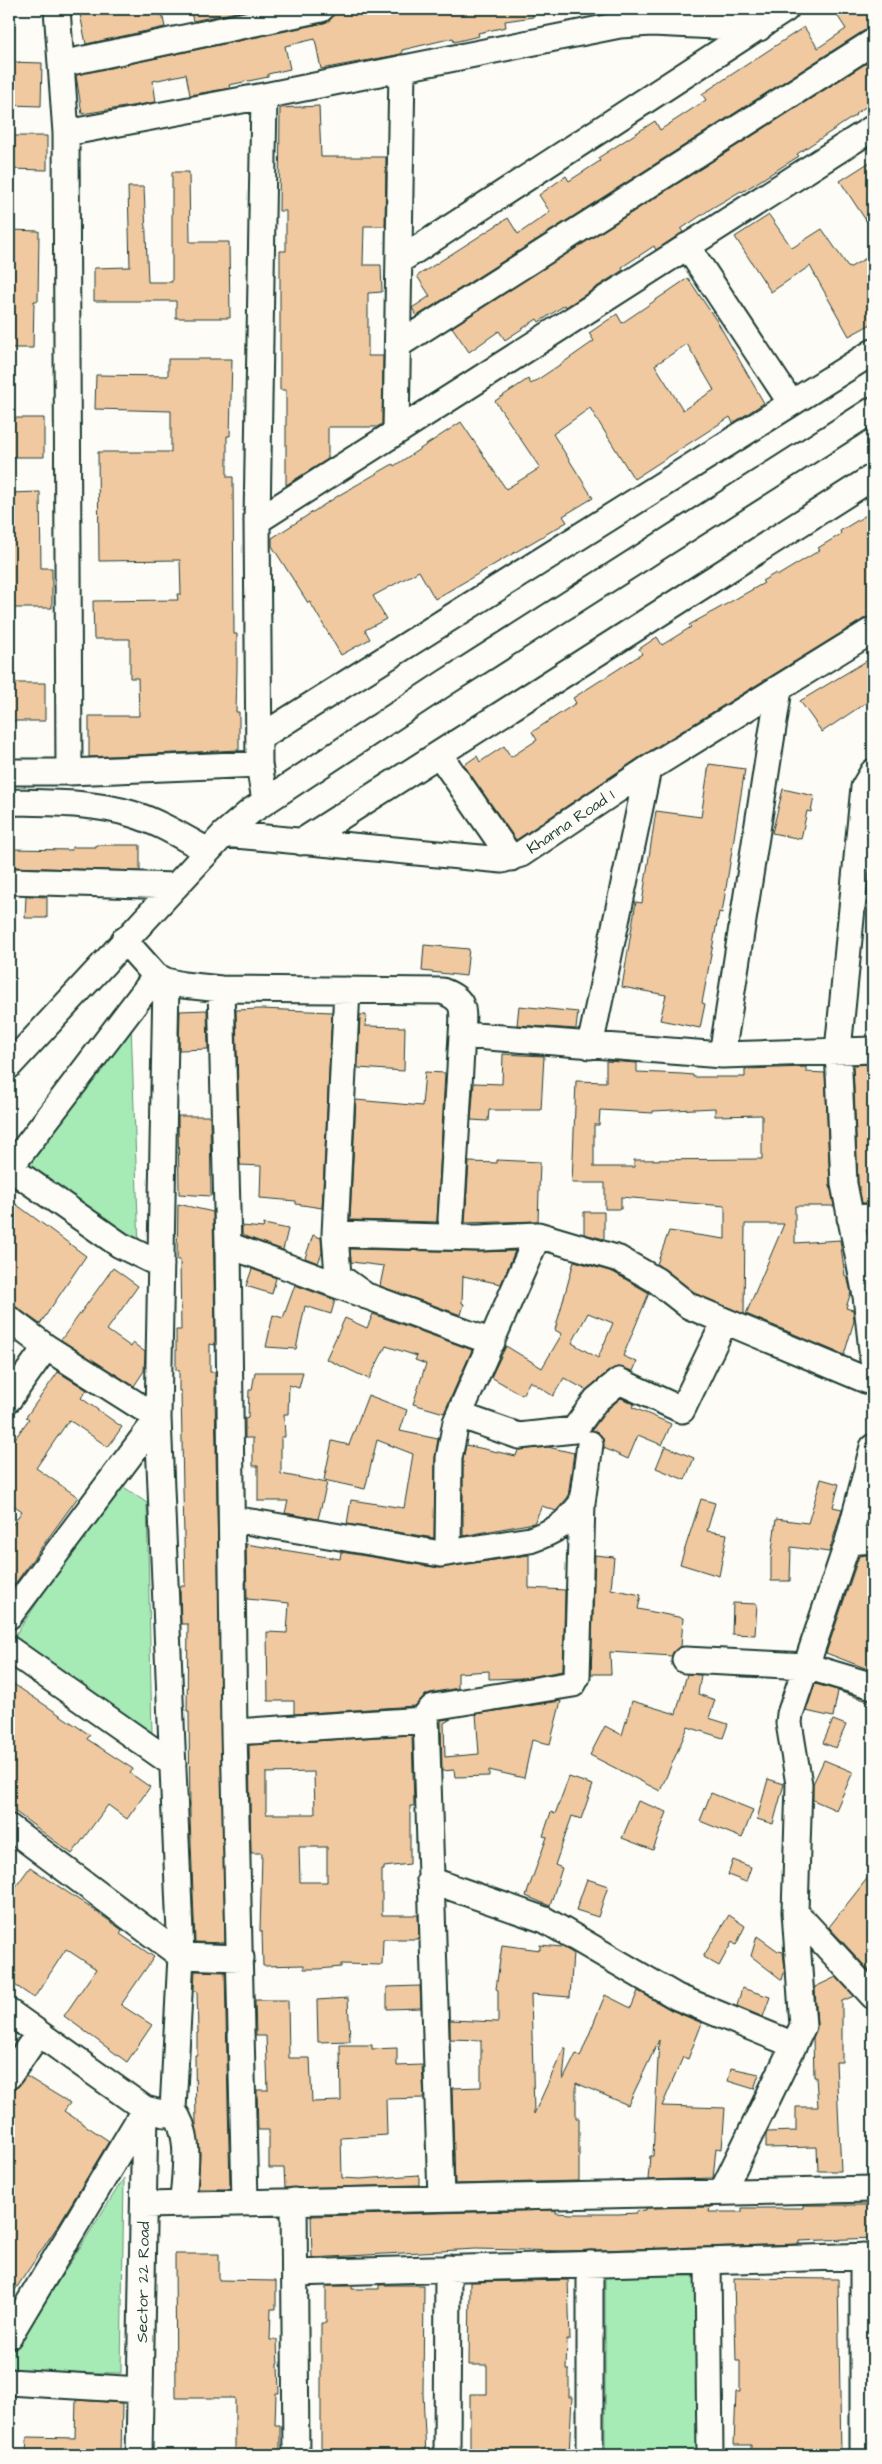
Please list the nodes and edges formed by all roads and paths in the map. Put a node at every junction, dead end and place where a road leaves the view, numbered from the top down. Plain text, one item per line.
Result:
1 (57, 9) edge
2 (321, 9) edge
3 (786, 9) edge
4 (759, 28) junction
5 (873, 42) edge
6 (61, 64) junction
7 (402, 68) junction
8 (264, 96) junction
9 (873, 128) edge
10 (66, 133) junction
11 (687, 246) junction
12 (399, 261) junction
13 (398, 345) junction
14 (873, 352) edge
15 (791, 403) junction
16 (873, 410) edge
17 (396, 432) junction
18 (873, 477) edge
19 (257, 520) junction
20 (873, 630) edge
21 (779, 689) junction
22 (259, 738) junction
23 (439, 754) junction
24 (259, 764) junction
25 (648, 769) junction
26 (9, 772) edge
27 (69, 772) junction
28 (873, 772) edge
29 (265, 801) junction
30 (9, 802) edge
31 (301, 842) junction
32 (216, 843) junction
33 (511, 858) junction
34 (9, 881) edge
35 (176, 886) junction
36 (124, 940) junction
37 (161, 978) junction
38 (221, 989) junction
39 (347, 990) junction
40 (462, 1035) junction
41 (590, 1046) junction
42 (838, 1050) junction
43 (873, 1050) edge
44 (722, 1054) junction
45 (9, 1066) edge
46 (9, 1168) edge
47 (862, 1217) edge
48 (450, 1220) dead end
49 (335, 1234) junction
50 (538, 1235) junction
51 (228, 1245) junction
52 (161, 1265) junction
53 (366, 1296) junction
54 (9, 1319) edge
55 (725, 1321) junction
56 (492, 1342) junction
57 (46, 1347) junction
58 (873, 1360) edge
59 (873, 1383) edge
60 (9, 1399) edge
61 (459, 1414) junction
62 (158, 1418) junction
63 (590, 1444) dead end
64 (873, 1447) edge
65 (582, 1503) junction
66 (233, 1518) junction
67 (873, 1540) edge
68 (848, 1542) junction
69 (448, 1551) junction
70 (9, 1616) edge
71 (9, 1649) edge
72 (686, 1660) dead end
73 (806, 1666) junction
74 (873, 1686) edge
75 (425, 1720) junction
76 (234, 1732) junction
77 (173, 1764) junction
78 (9, 1827) edge
79 (430, 1880) junction
80 (795, 1912) junction
81 (181, 1956) junction
82 (241, 1958) junction
83 (873, 1996) edge
84 (9, 2012) edge
85 (38, 2034) junction
86 (794, 2045) junction
87 (9, 2076) edge
88 (145, 2109) junction
89 (173, 2110) junction
90 (873, 2189) edge
91 (722, 2192) junction
92 (441, 2198) junction
93 (294, 2201) junction
94 (245, 2202) junction
95 (144, 2204) junction
96 (183, 2204) junction
97 (868, 2256) edge
98 (708, 2261) junction
99 (590, 2264) junction
100 (448, 2268) junction
101 (295, 2273) junction
102 (9, 2336) edge
103 (9, 2382) edge
104 (140, 2390) junction
105 (139, 2455) edge
106 (296, 2455) edge
107 (447, 2455) edge
108 (590, 2455) edge
109 (710, 2455) edge
110 (863, 2455) edge

1 - 6 street
2 - 6 street
3 - 4 street
4 - 7 street
4 - 12 street
5 - 13 street
6 - 10 street
7 - 8 street
7 - 12 street
8 - 10 street
8 - 19 street
9 - 11 street
10 - 27 street
11 - 15 street
11 - 17 street
12 - 13 street
13 - 17 street
14 - 15 street
15 - 22 street
16 - 29 street
17 - 19 street
18 - 23 street
19 - 22 street
20 - 21 street, Khanna Road 1
21 - 25 street, Khanna Road 1
21 - 44 street
22 - 24 street
23 - 31 street
23 - 33 street
24 - 27 street
24 - 29 street
25 - 33 street, Khanna Road 1
25 - 41 street
26 - 27 street
28 - 42 street
29 - 32 street
30 - 32 street
31 - 32 street, Khanna Road 1
31 - 33 street, Khanna Road 1
32 - 35 street
34 - 35 street
35 - 36 street
36 - 37 street
36 - 45 street
37 - 38 street
37 - 46 street
37 - 52 street
38 - 39 street
38 - 51 street
39 - 40 street
39 - 49 street
40 - 41 street
40 - 48 street
41 - 44 street
42 - 43 street
42 - 44 street
42 - 47 street
46 - 52 street
47 - 58 street
49 - 50 street
49 - 53 street
50 - 55 street
50 - 56 street
51 - 53 street
51 - 66 street
52 - 62 street
53 - 56 street
54 - 57 street
55 - 59 street
55 - 61 street
56 - 61 street
57 - 60 street
57 - 62 street
61 - 69 street
62 - 70 street
62 - 77 street
63 - 65 street
64 - 68 street
65 - 69 street
65 - 75 street
66 - 69 street
66 - 76 street
67 - 68 street
68 - 73 street
71 - 77 street
72 - 73 street
73 - 74 street
73 - 80 street
75 - 76 street
75 - 79 street
76 - 82 street
77 - 81 street
78 - 81 street
79 - 86 street
79 - 92 street
80 - 83 street
80 - 86 street
81 - 82 street
81 - 89 street
82 - 94 street
84 - 85 street
85 - 87 street
85 - 88 street
86 - 91 street
88 - 89 street
88 - 95 street, Sector 22 Road
88 - 102 street
89 - 96 street
90 - 91 street
91 - 92 street
92 - 93 street
93 - 94 street
93 - 101 street
94 - 96 street
95 - 96 street
95 - 104 street, Sector 22 Road
97 - 98 street
97 - 110 street
98 - 99 street
98 - 109 street
99 - 100 street
99 - 108 street
100 - 101 street
100 - 107 street
101 - 106 street
103 - 104 street
104 - 105 street, Sector 22 Road

